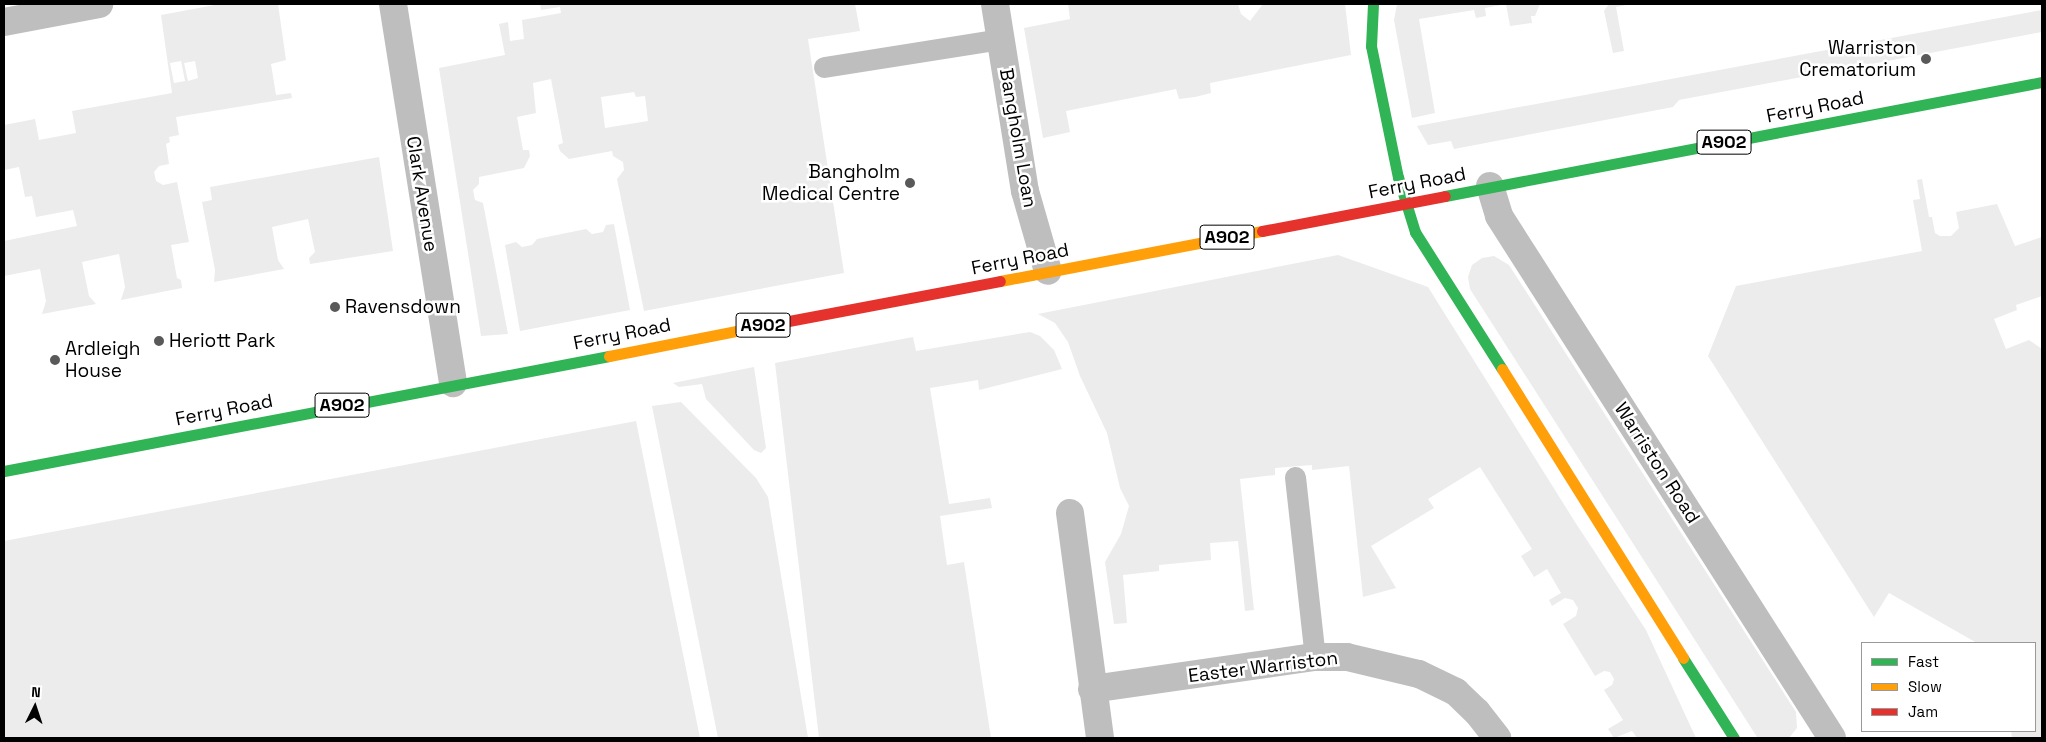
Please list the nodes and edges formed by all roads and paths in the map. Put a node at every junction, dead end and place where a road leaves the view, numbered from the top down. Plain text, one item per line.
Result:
1 (99, 4) edge
2 (393, 4) edge
3 (995, 4) edge
4 (1373, 4) edge
5 (4, 22) edge
6 (1000, 39) junction
7 (824, 67) dead end
8 (2042, 82) edge
9 (1490, 186) junction
10 (1406, 203) junction
11 (1048, 271) junction
12 (453, 384) junction
13 (4, 471) edge
14 (1295, 477) dead end
15 (1070, 514) dead end
16 (1315, 657) junction
17 (1092, 689) junction
18 (1100, 738) edge
19 (1497, 738) edge
20 (1734, 738) edge
21 (1831, 738) edge

1 - 5 street
2 - 12 street, Clark Avenue
3 - 6 street, Bangholm Loan
4 - 10 main road
6 - 7 lane
6 - 11 street, Bangholm Loan
8 - 9 main road, Ferry Road / A902
9 - 10 main road, Ferry Road / A902
9 - 21 street, Warriston Road
10 - 11 main road, Ferry Road / A902
10 - 20 main road
11 - 12 main road, Ferry Road / A902
12 - 13 main road, Ferry Road / A902
14 - 16 lane
15 - 17 street
16 - 17 street, Easter Warriston
16 - 19 street, Easter Warriston
17 - 18 street

